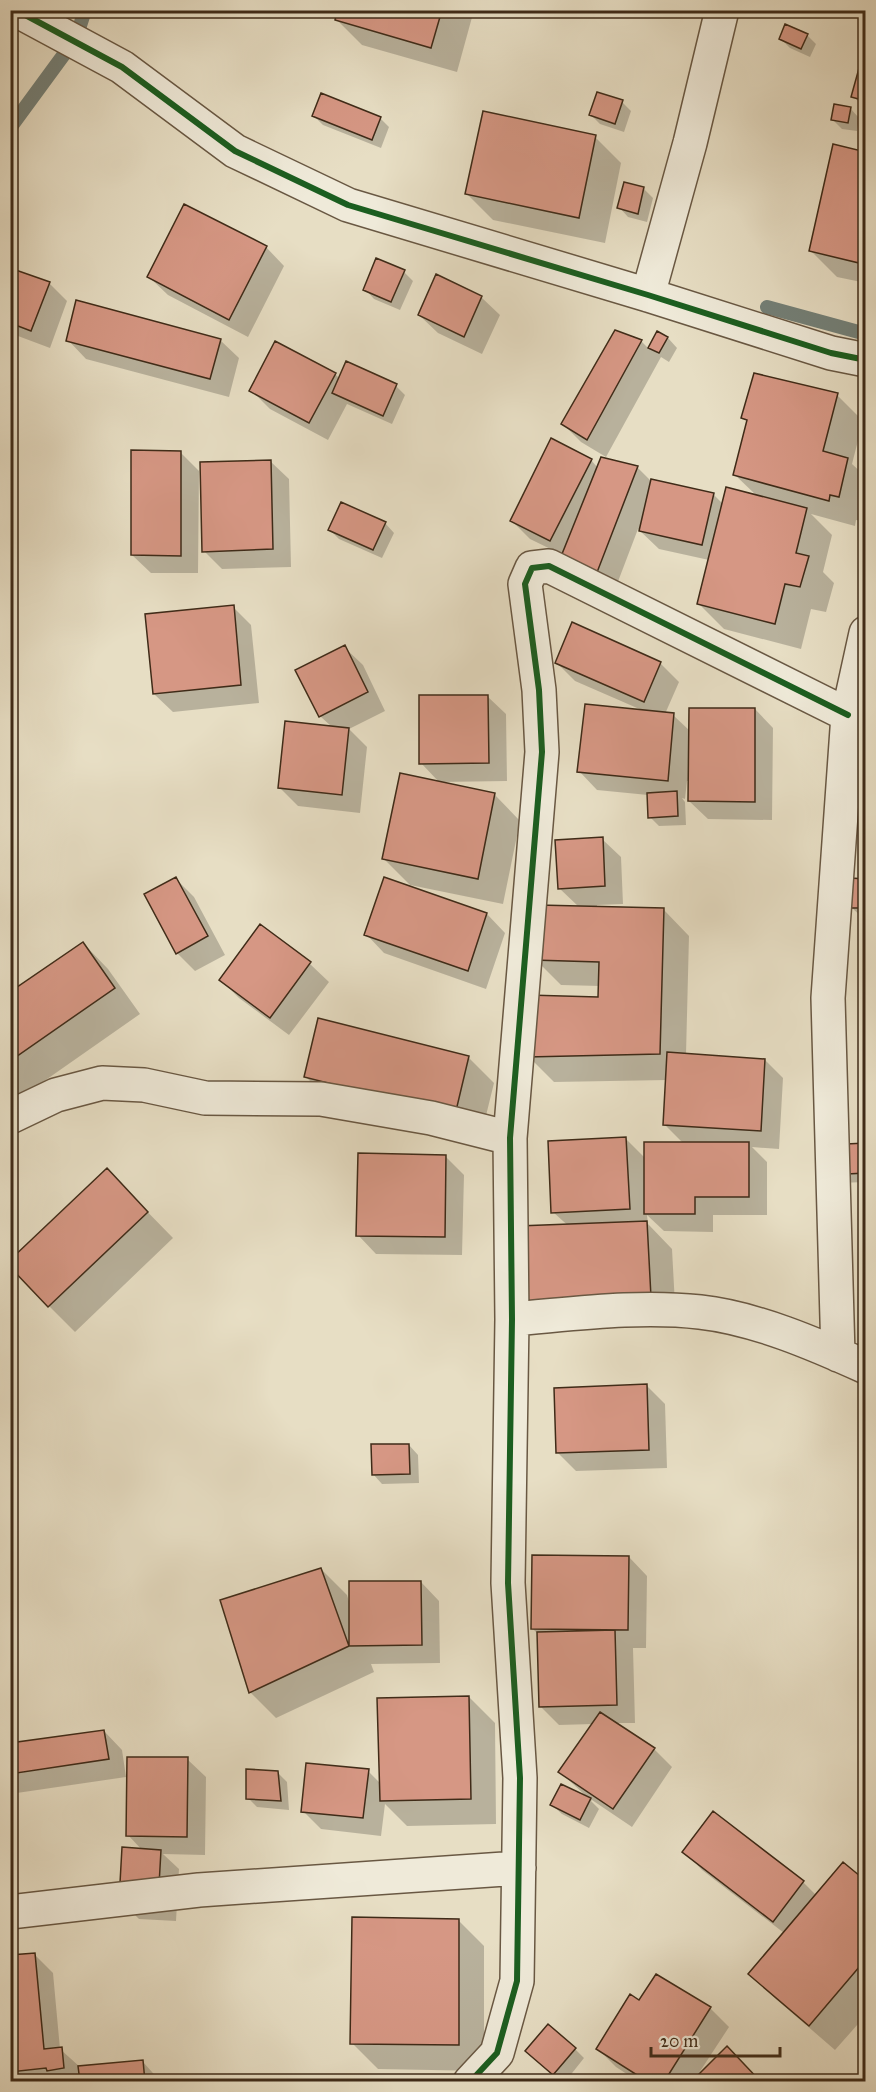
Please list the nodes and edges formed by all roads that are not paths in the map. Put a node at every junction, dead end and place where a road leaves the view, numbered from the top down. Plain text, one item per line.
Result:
1 (16, 10) edge
2 (722, 10) edge
3 (648, 295) junction
4 (866, 360) edge
5 (866, 633) edge
6 (848, 715) junction
7 (10, 1117) edge
8 (510, 1138) junction
9 (512, 1319) junction
10 (852, 1361) edge
11 (519, 1868) junction
12 (10, 1912) edge
13 (470, 2082) edge

1 - 3 street
2 - 3 street
3 - 4 street
5 - 6 street
6 - 8 street
6 - 10 street
7 - 8 street
8 - 9 street
9 - 10 street
9 - 11 street
11 - 12 street
11 - 13 street

